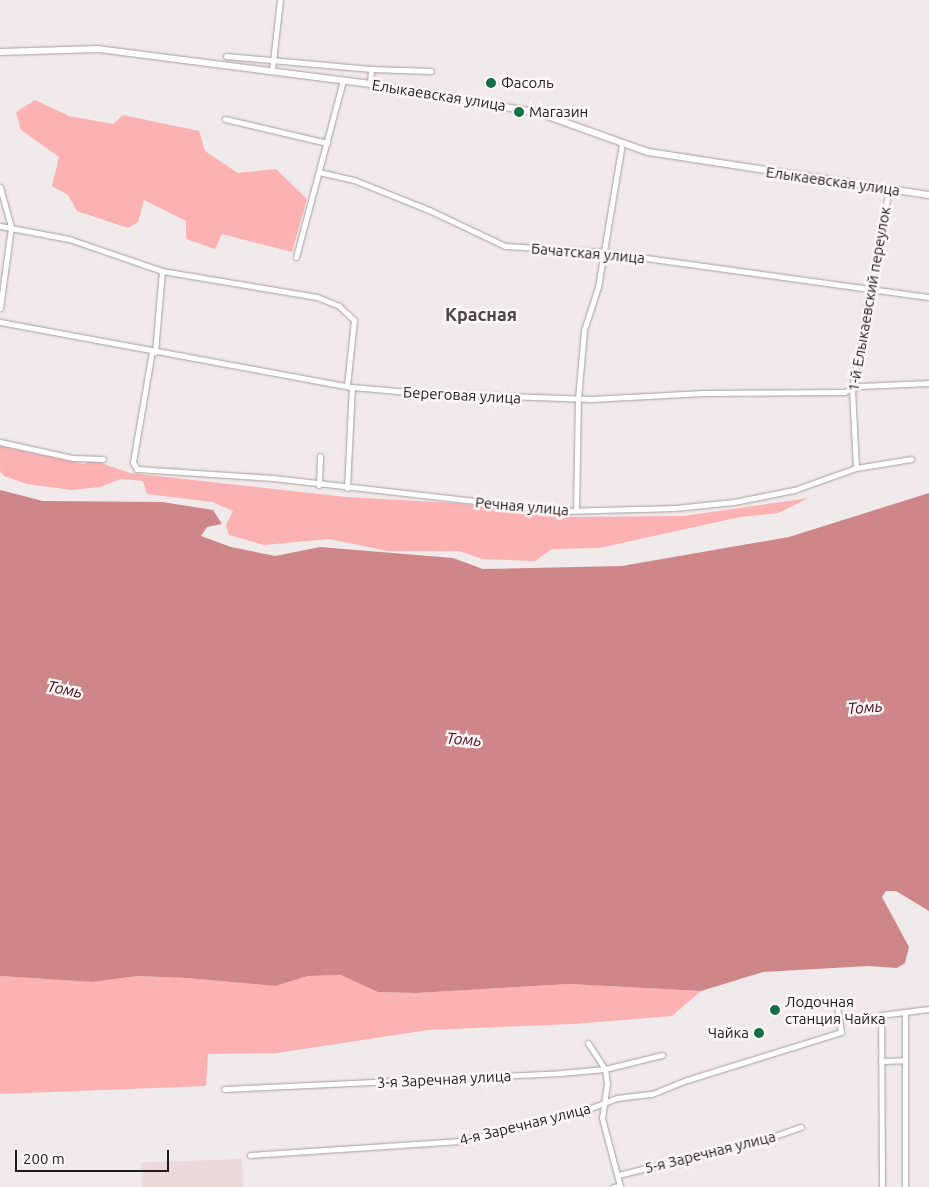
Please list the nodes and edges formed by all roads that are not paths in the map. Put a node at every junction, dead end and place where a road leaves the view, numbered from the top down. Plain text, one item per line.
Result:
1 (280, 0) edge
2 (0, 52) edge
3 (226, 56) dead end
4 (273, 60) junction
5 (371, 69) junction
6 (272, 70) junction
7 (431, 71) dead end
8 (343, 80) junction
9 (370, 84) junction
10 (225, 119) dead end
11 (327, 142) junction
12 (622, 144) junction
13 (319, 172) junction
14 (0, 187) edge
15 (890, 189) junction
16 (929, 195) edge
17 (0, 226) edge
18 (11, 228) junction
19 (603, 252) junction
20 (296, 257) dead end
21 (162, 271) junction
22 (872, 291) junction
23 (929, 297) edge
24 (0, 308) edge
25 (0, 322) edge
26 (153, 351) junction
27 (929, 383) edge
28 (350, 386) junction
29 (852, 388) junction
30 (578, 399) junction
31 (0, 442) edge
32 (320, 456) dead end
33 (103, 459) dead end
34 (911, 459) dead end
35 (856, 468) junction
36 (319, 485) junction
37 (347, 488) junction
38 (576, 510) junction
39 (843, 1000) dead end
40 (929, 1009) edge
41 (905, 1012) junction
42 (588, 1043) dead end
43 (662, 1055) dead end
44 (905, 1060) junction
45 (881, 1061) junction
46 (605, 1069) junction
47 (224, 1090) dead end
48 (603, 1103) junction
49 (801, 1126) dead end
50 (250, 1155) dead end
51 (618, 1175) junction
52 (613, 1187) edge
53 (882, 1187) edge
54 (905, 1187) edge

1 - 4 street
2 - 6 street, Елыкаевская улица
3 - 4 street
4 - 5 street
4 - 6 street
5 - 7 street
5 - 9 street
6 - 8 street, Елыкаевская улица
8 - 9 street, Елыкаевская улица
8 - 11 street
9 - 12 street, Елыкаевская улица
10 - 11 street
11 - 13 street
12 - 15 street, Елыкаевская улица
12 - 19 street
13 - 19 street, Бачатская улица
13 - 20 street
14 - 18 street
15 - 16 street, Елыкаевская улица
15 - 22 street, 1-й Елыкаевский переулок
17 - 18 street
18 - 21 street
18 - 24 street
19 - 22 street, Бачатская улица
19 - 30 street
21 - 26 street
21 - 28 street
22 - 23 street, Бачатская улица
22 - 29 street, 1-й Елыкаевский переулок
25 - 26 street, Береговая улица
26 - 28 street, Береговая улица
26 - 36 street, Речная улица
27 - 29 street, Береговая улица
28 - 30 street, Береговая улица
28 - 37 street
29 - 30 street, Береговая улица
29 - 35 street, 1-й Елыкаевский переулок
30 - 38 street
31 - 33 street
32 - 36 street
34 - 35 street, Речная улица
35 - 38 street, Речная улица
36 - 37 street, Речная улица
37 - 38 street, Речная улица
39 - 48 street, 4-я Заречная улица
40 - 41 street
41 - 44 street
41 - 45 street
42 - 46 street
43 - 46 street, 3-я Заречная улица
44 - 45 street
44 - 54 street
45 - 53 street
46 - 47 street, 3-я Заречная улица
46 - 48 street
48 - 50 street, 4-я Заречная улица
48 - 51 street
49 - 51 street, 5-я Заречная улица
51 - 52 street

